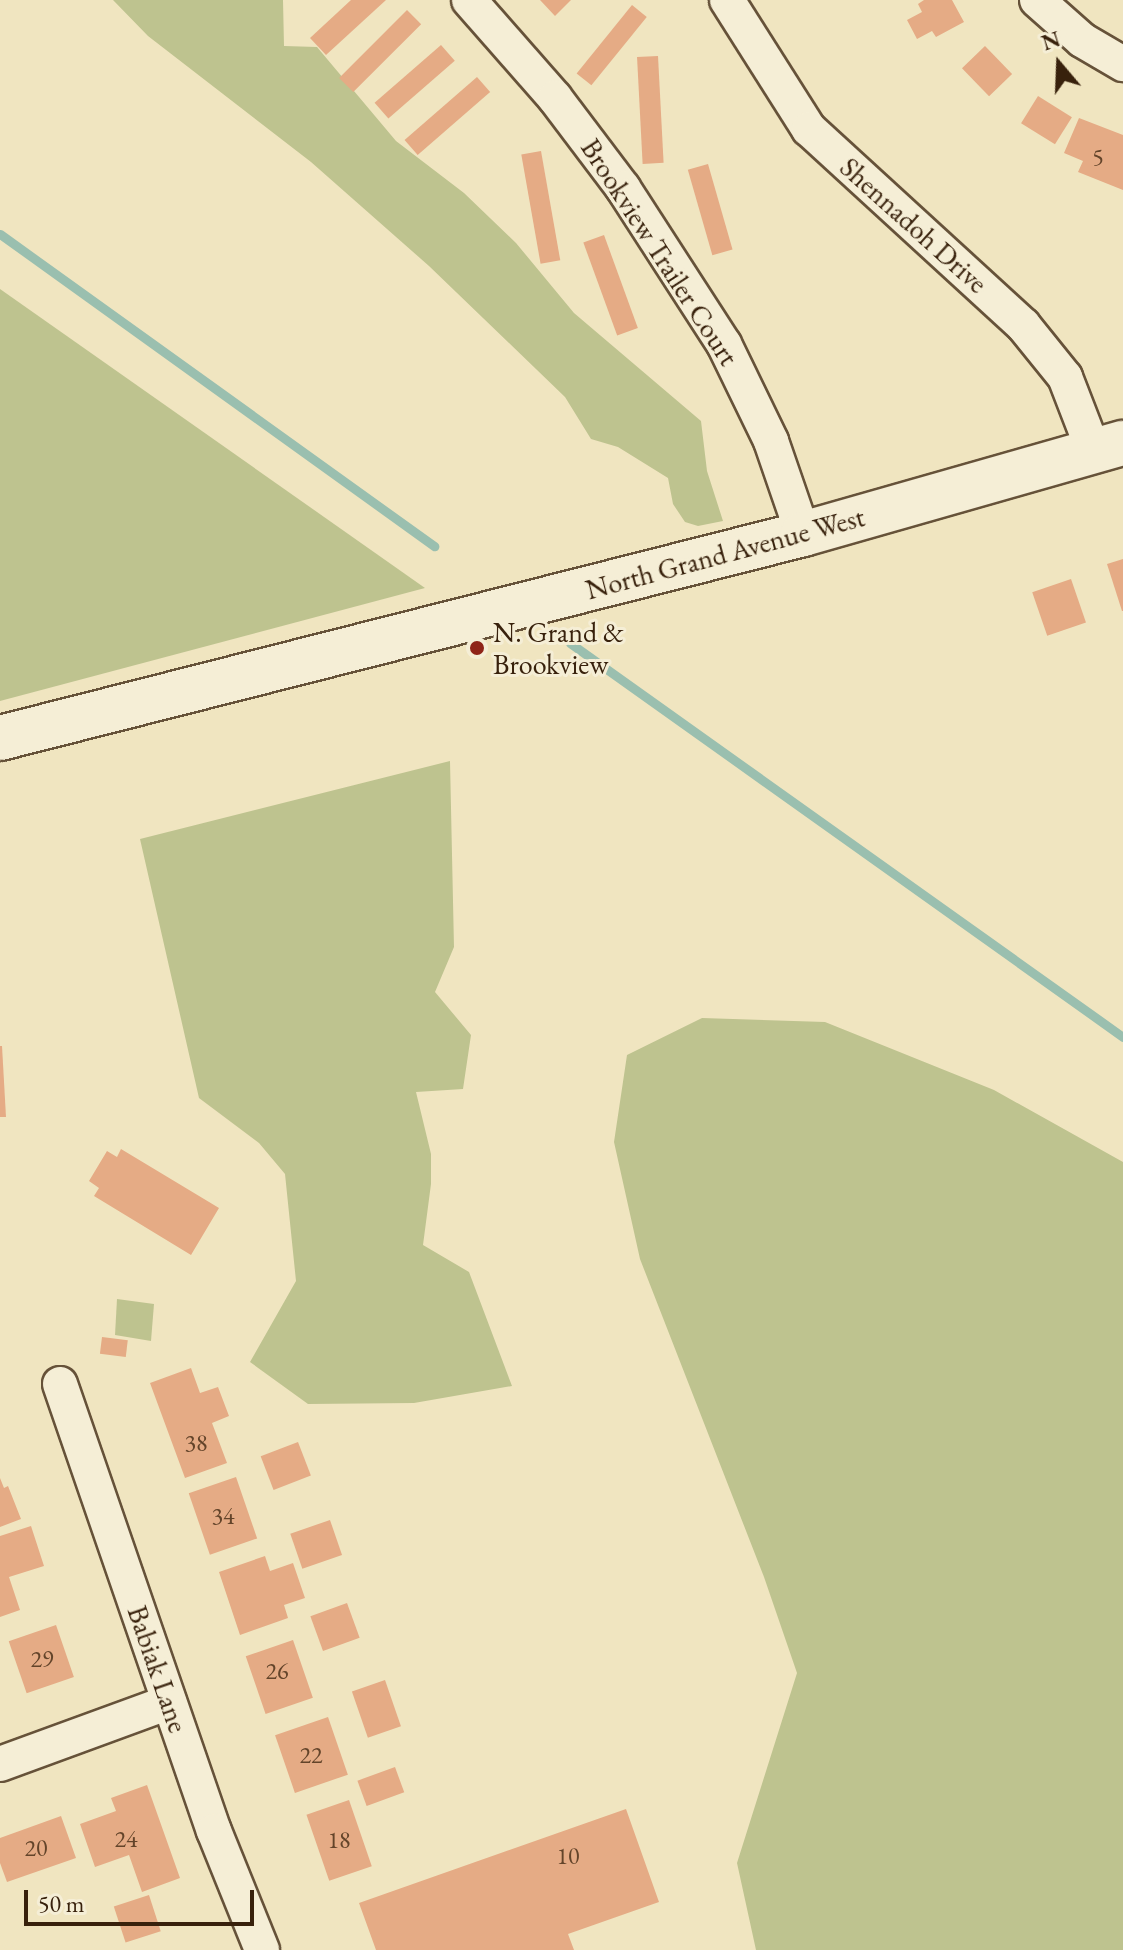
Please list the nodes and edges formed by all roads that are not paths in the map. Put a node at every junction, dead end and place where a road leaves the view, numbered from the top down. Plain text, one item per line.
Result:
1 (469, 0) edge
2 (727, 0) edge
3 (1037, 0) edge
4 (1123, 64) edge
5 (1108, 448) edge
6 (803, 534) junction
7 (0, 738) edge
8 (60, 1384) dead end
9 (169, 1702) junction
10 (0, 1764) edge
11 (262, 1950) edge

1 - 6 street, Brookview Trailer Court
2 - 5 street, Shennadoh Drive
3 - 4 street
5 - 6 main road, North Grand Avenue West
6 - 7 main road, North Grand Avenue West
8 - 9 street, Babiak Lane
9 - 10 street
9 - 11 street, Babiak Lane

